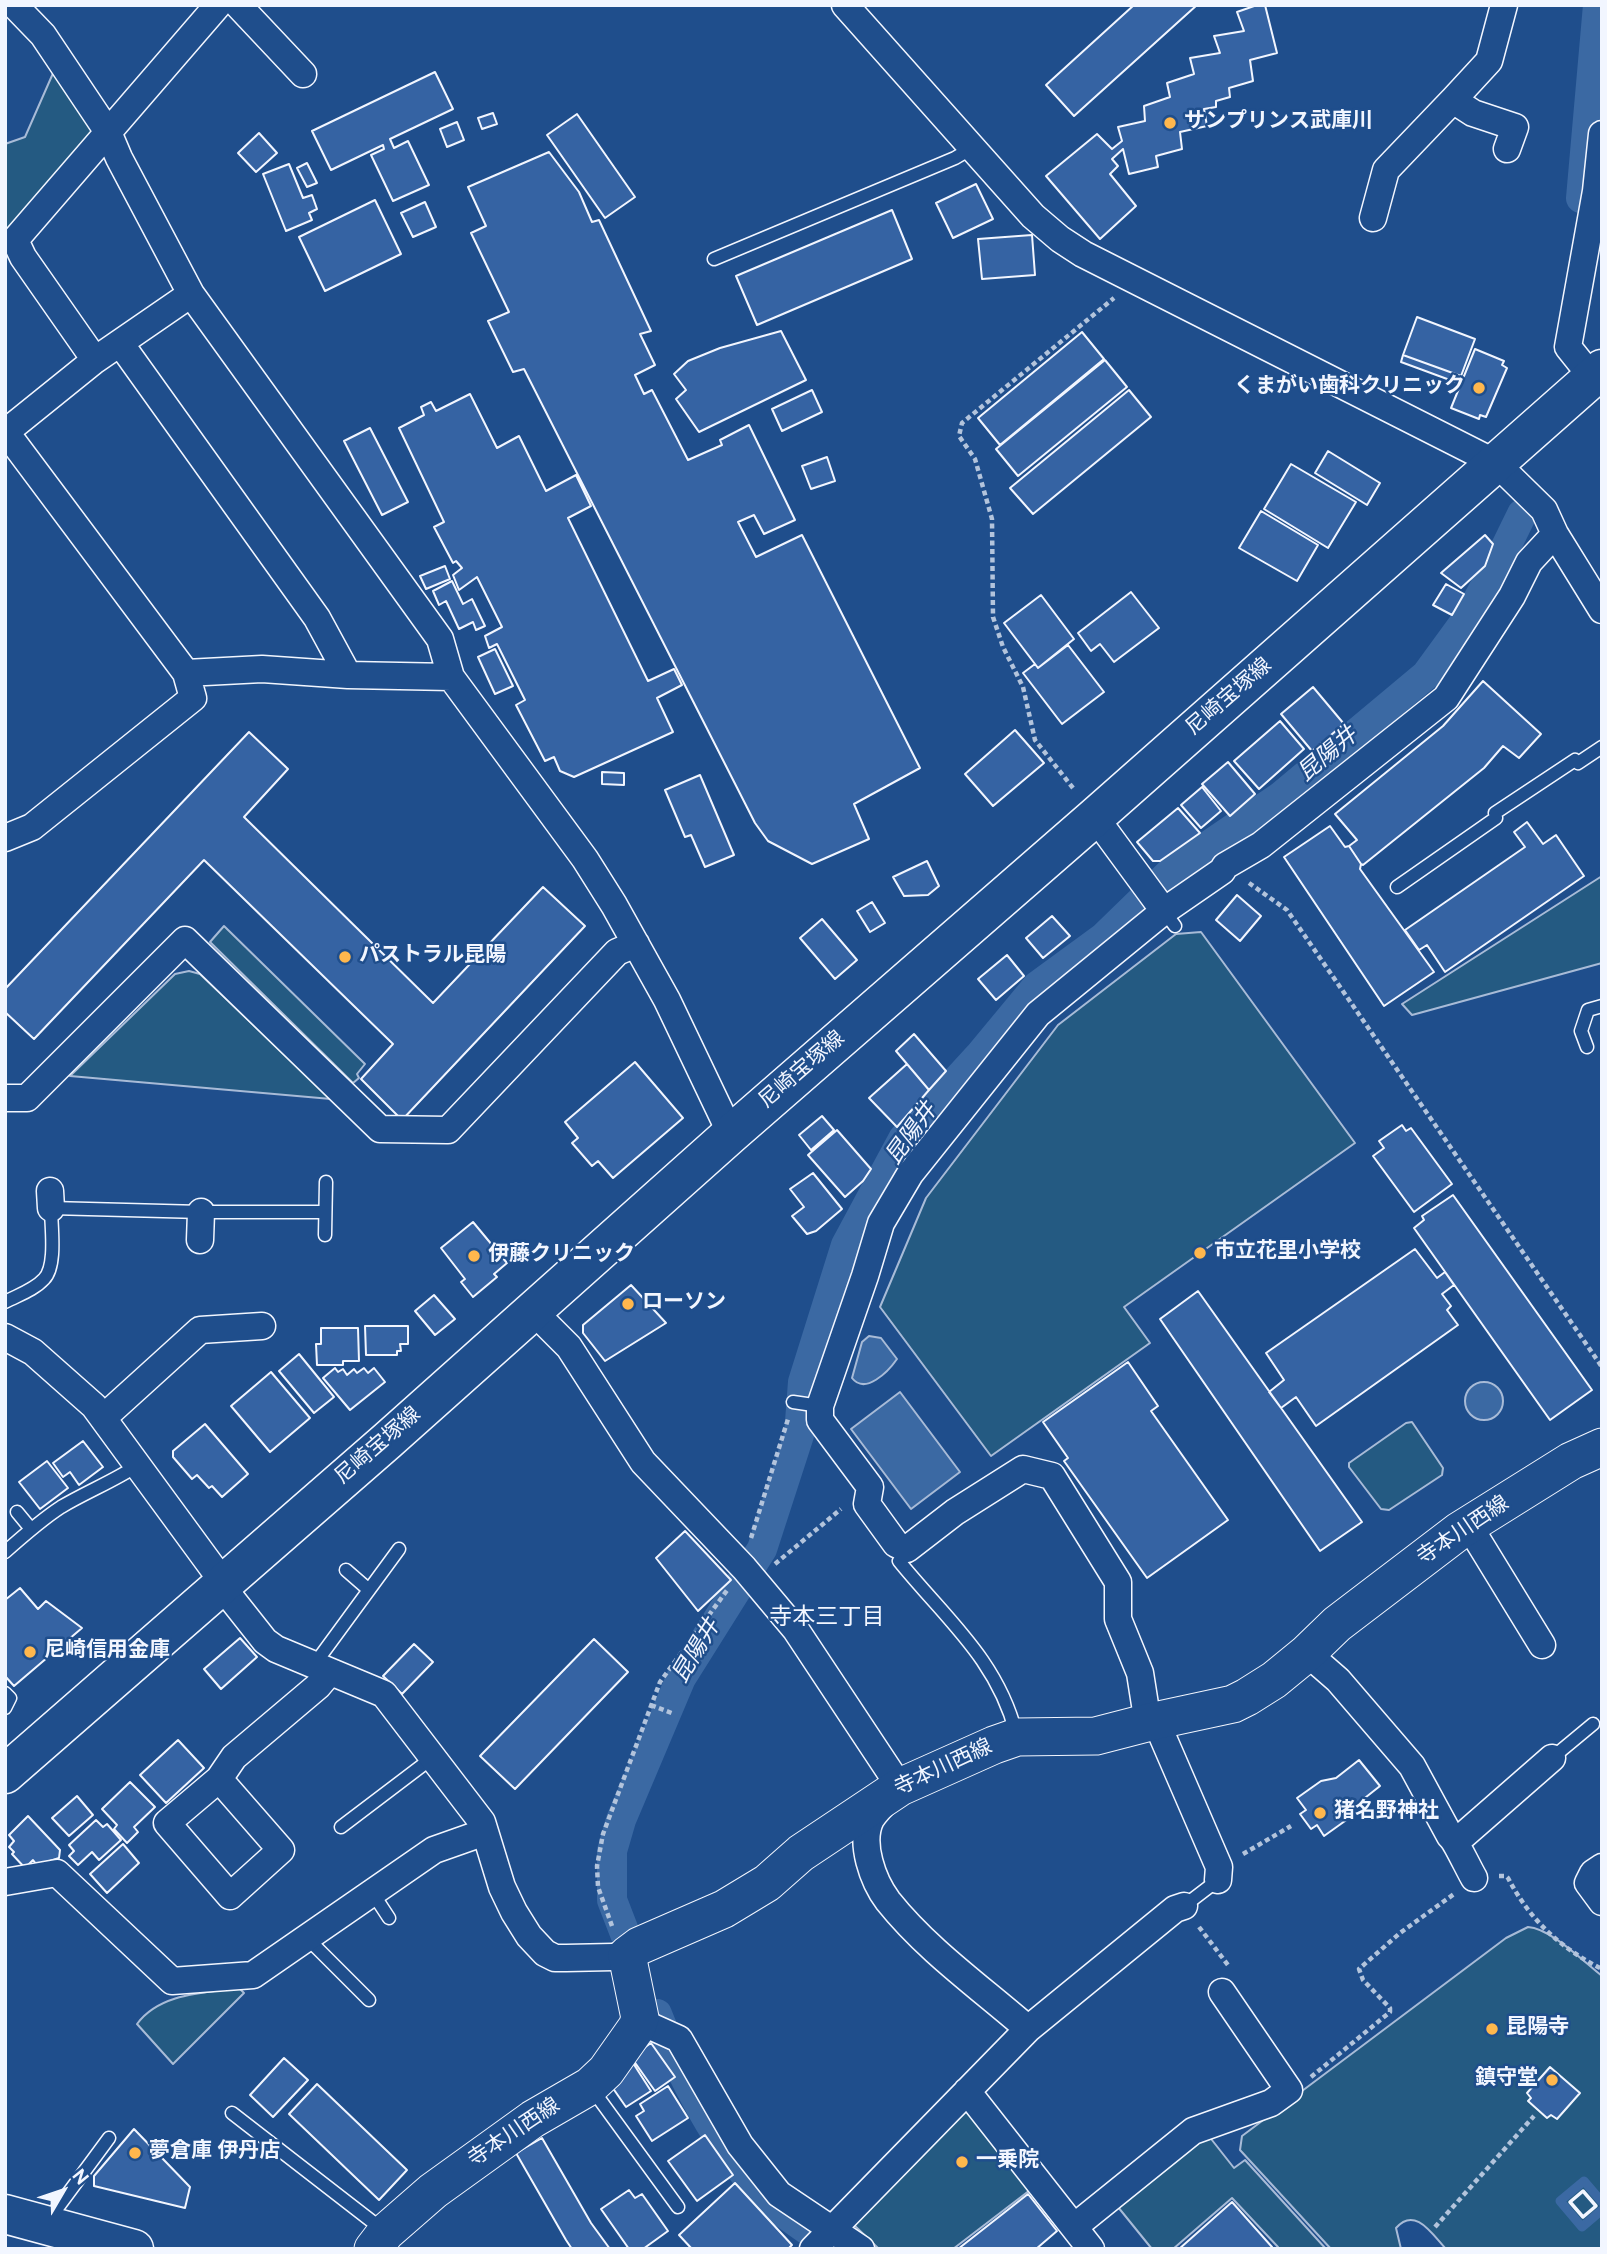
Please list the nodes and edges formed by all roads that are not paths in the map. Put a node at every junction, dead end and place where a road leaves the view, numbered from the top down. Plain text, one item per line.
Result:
1 (14, 5) edge
2 (218, 5) edge
3 (238, 5) edge
4 (845, 5) edge
5 (1504, 5) edge
6 (303, 74) dead end
7 (1453, 100) junction
8 (108, 132) junction
9 (1602, 134) edge
10 (972, 148) junction
11 (1507, 149) dead end
12 (1373, 218) dead end
13 (715, 259) dead end
14 (191, 294) junction
15 (120, 343) junction
16 (95, 360) junction
17 (1597, 373) edge
18 (6, 431) edge
19 (1496, 463) junction
20 (1555, 534) junction
21 (1602, 610) edge
22 (186, 673) junction
23 (348, 675) junction
24 (451, 677) junction
25 (1602, 747) edge
26 (1084, 803) junction
27 (5, 838) edge
28 (1397, 887) dead end
29 (1166, 915) junction
30 (636, 944) junction
31 (1602, 1006) edge
32 (1587, 1047) dead end
33 (5, 1098) edge
34 (731, 1134) junction
35 (326, 1182) dead end
36 (201, 1212) junction
37 (325, 1212) junction
38 (325, 1235) dead end
39 (200, 1240) dead end
40 (5, 1302) edge
41 (533, 1311) junction
42 (262, 1326) dead end
43 (5, 1337) edge
44 (793, 1402) road end
45 (820, 1406) junction
46 (103, 1418) junction
47 (1599, 1455) edge
48 (138, 1465) junction
49 (17, 1512) dead end
50 (1469, 1526) junction
51 (31, 1529) junction
52 (399, 1549) dead end
53 (907, 1549) junction
54 (5, 1552) edge
55 (346, 1570) dead end
56 (223, 1582) junction
57 (369, 1590) junction
58 (1542, 1645) dead end
59 (1307, 1653) junction
60 (321, 1669) junction
61 (5, 1693) edge
62 (5, 1708) edge
63 (1154, 1721) junction
64 (1592, 1724) dead end
65 (1017, 1737) junction
66 (432, 1758) junction
67 (1552, 1758) joint
68 (5, 1774) edge
69 (219, 1779) dead end
70 (900, 1787) junction
71 (341, 1827) dead end
72 (485, 1832) junction
73 (1457, 1841) junction
74 (1602, 1867) edge
75 (1218, 1873) joint
76 (1475, 1878) road end
77 (5, 1882) edge
78 (372, 1892) junction
79 (1602, 1902) edge
80 (1184, 1906) joint
81 (388, 1918) dead end
82 (306, 1937) junction
83 (627, 1955) junction
84 (1222, 1992) road end
85 (369, 2000) dead end
86 (644, 2023) junction
87 (1028, 2029) junction
88 (590, 2086) junction
89 (967, 2091) junction
90 (232, 2113) dead end
91 (109, 2138) dead end
92 (678, 2207) dead end
93 (5, 2214) edge
94 (45, 2225) junction
95 (1074, 2227) junction
96 (825, 2237) edge
97 (379, 2240) edge
98 (134, 2249) edge
99 (861, 2249) edge
100 (1091, 2249) edge

1 - 8 street
2 - 8 street
3 - 6 street
4 - 10 street
5 - 7 street
7 - 11 street
7 - 12 street
8 - 14 street
8 - 16 street
9 - 17 street
10 - 13 lane
10 - 19 street
14 - 15 street
14 - 24 street
15 - 16 street
15 - 23 street
16 - 18 street
17 - 19 main road, 尼崎宝塚線
18 - 22 street
19 - 20 street
19 - 26 main road, 尼崎宝塚線
20 - 21 street
20 - 29 street
22 - 23 street
22 - 27 street
23 - 24 street
24 - 30 street
25 - 28 lane
26 - 29 street
26 - 34 main road, 尼崎宝塚線
29 - 45 street
30 - 33 street
30 - 34 street
31 - 32 lane
34 - 41 main road, 尼崎宝塚線
35 - 37 lane
36 - 37 lane
36 - 39 street
36 - 40 lane
37 - 38 lane
41 - 56 main road, 尼崎宝塚線
41 - 70 street
42 - 46 street
43 - 46 street
44 - 45 lane
45 - 53 street
46 - 48 street
47 - 50 main road, 寺本川西線
48 - 51 lane
48 - 56 street
49 - 51 lane
50 - 58 street
50 - 59 main road, 寺本川西線
51 - 54 lane
52 - 57 lane
53 - 63 street
53 - 65 lane
55 - 57 lane
56 - 60 street
56 - 68 main road, 尼崎宝塚線
57 - 60 lane
59 - 63 main road, 寺本川西線
59 - 73 street
60 - 66 street
60 - 69 street
61 - 62 lane
63 - 65 main road, 寺本川西線
63 - 75 street
64 - 67 lane
65 - 70 main road, 寺本川西線
66 - 71 lane
66 - 72 street
67 - 73 street
70 - 83 main road, 寺本川西線
70 - 87 street
72 - 78 street
72 - 83 street
73 - 76 street
74 - 79 street
75 - 80 lane
77 - 82 street
78 - 81 lane
78 - 82 street
80 - 87 street
82 - 85 lane
83 - 86 main road
84 - 95 street
86 - 88 main road, 寺本川西線
86 - 96 street
87 - 89 street
88 - 92 lane
88 - 97 main road, 寺本川西線
89 - 95 street
89 - 96 street
90 - 97 lane
91 - 94 lane
93 - 94 main road
94 - 98 main road
95 - 100 street
96 - 99 street

